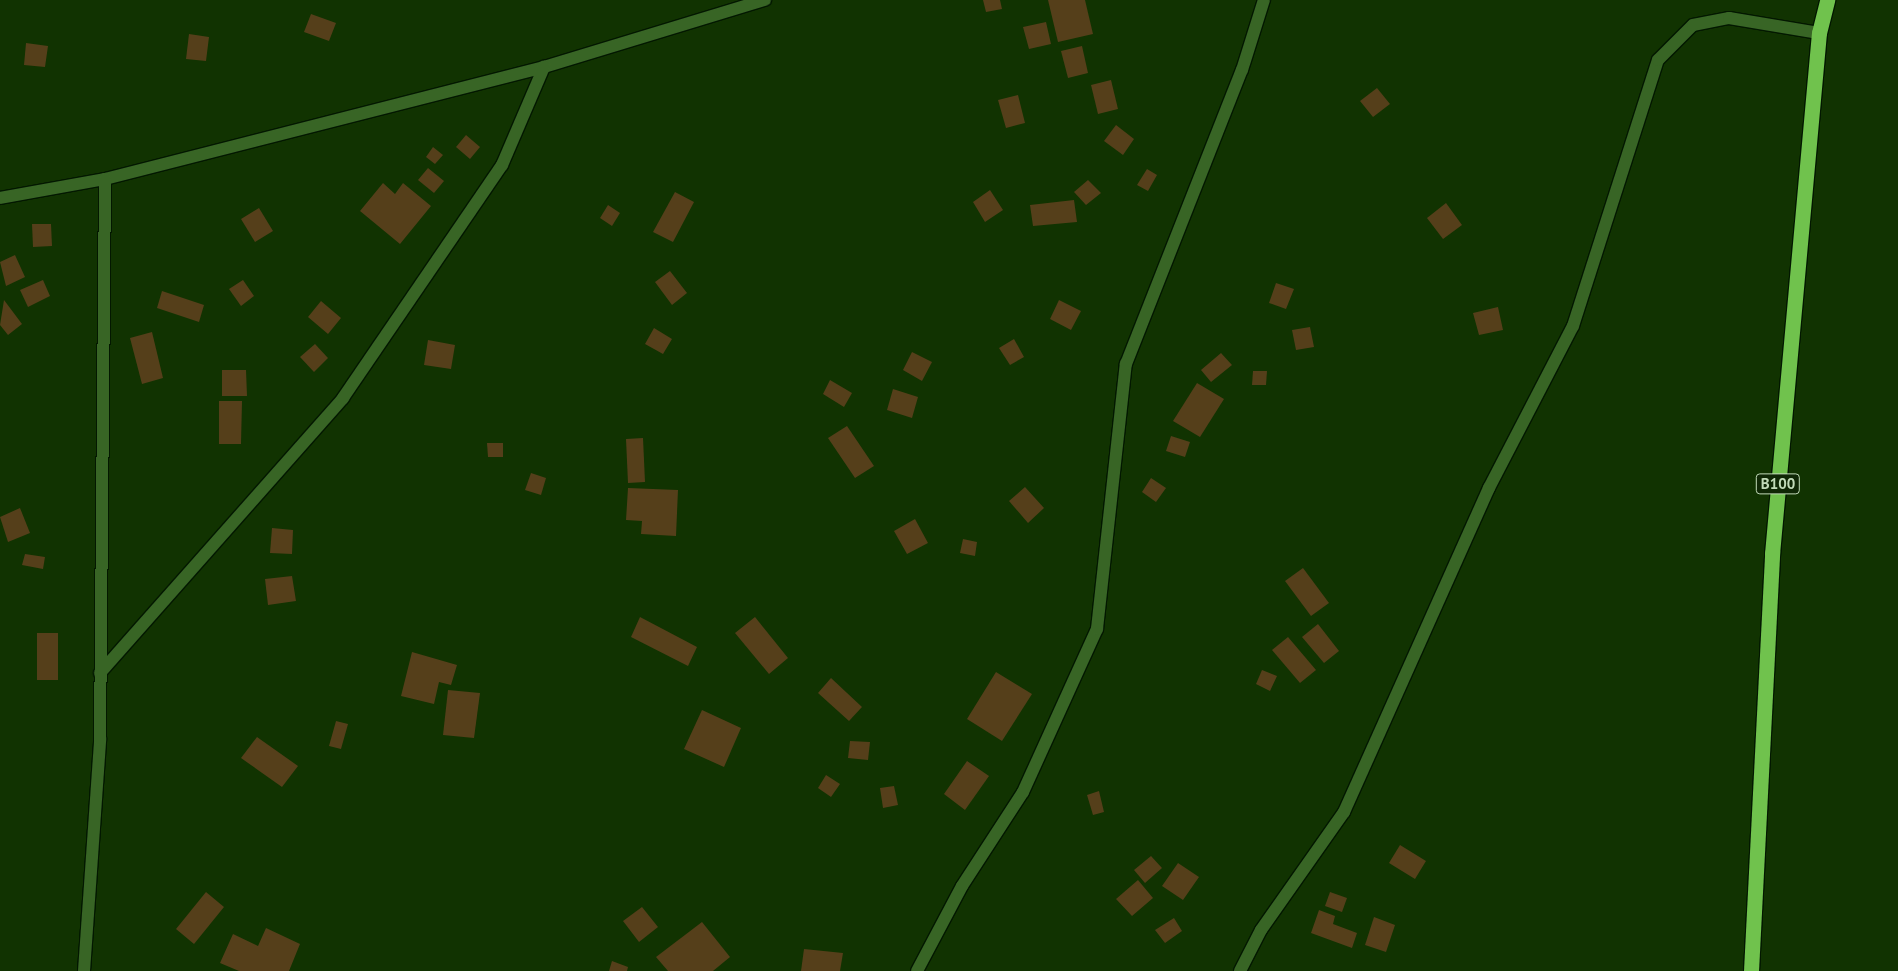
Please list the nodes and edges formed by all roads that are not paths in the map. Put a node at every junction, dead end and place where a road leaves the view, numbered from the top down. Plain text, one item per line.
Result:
1 (765, 0) edge
2 (1264, 0) edge
3 (1827, 0) edge
4 (1819, 33) junction
5 (544, 67) junction
6 (105, 179) junction
7 (0, 198) edge
8 (100, 673) junction
9 (84, 971) edge
10 (917, 971) edge
11 (1240, 971) edge
12 (1751, 971) edge

1 - 5 street
2 - 10 street
3 - 4 highway, B100
4 - 11 street
4 - 12 highway, B100
5 - 6 street
5 - 8 street
6 - 7 street
6 - 8 street
8 - 9 street

